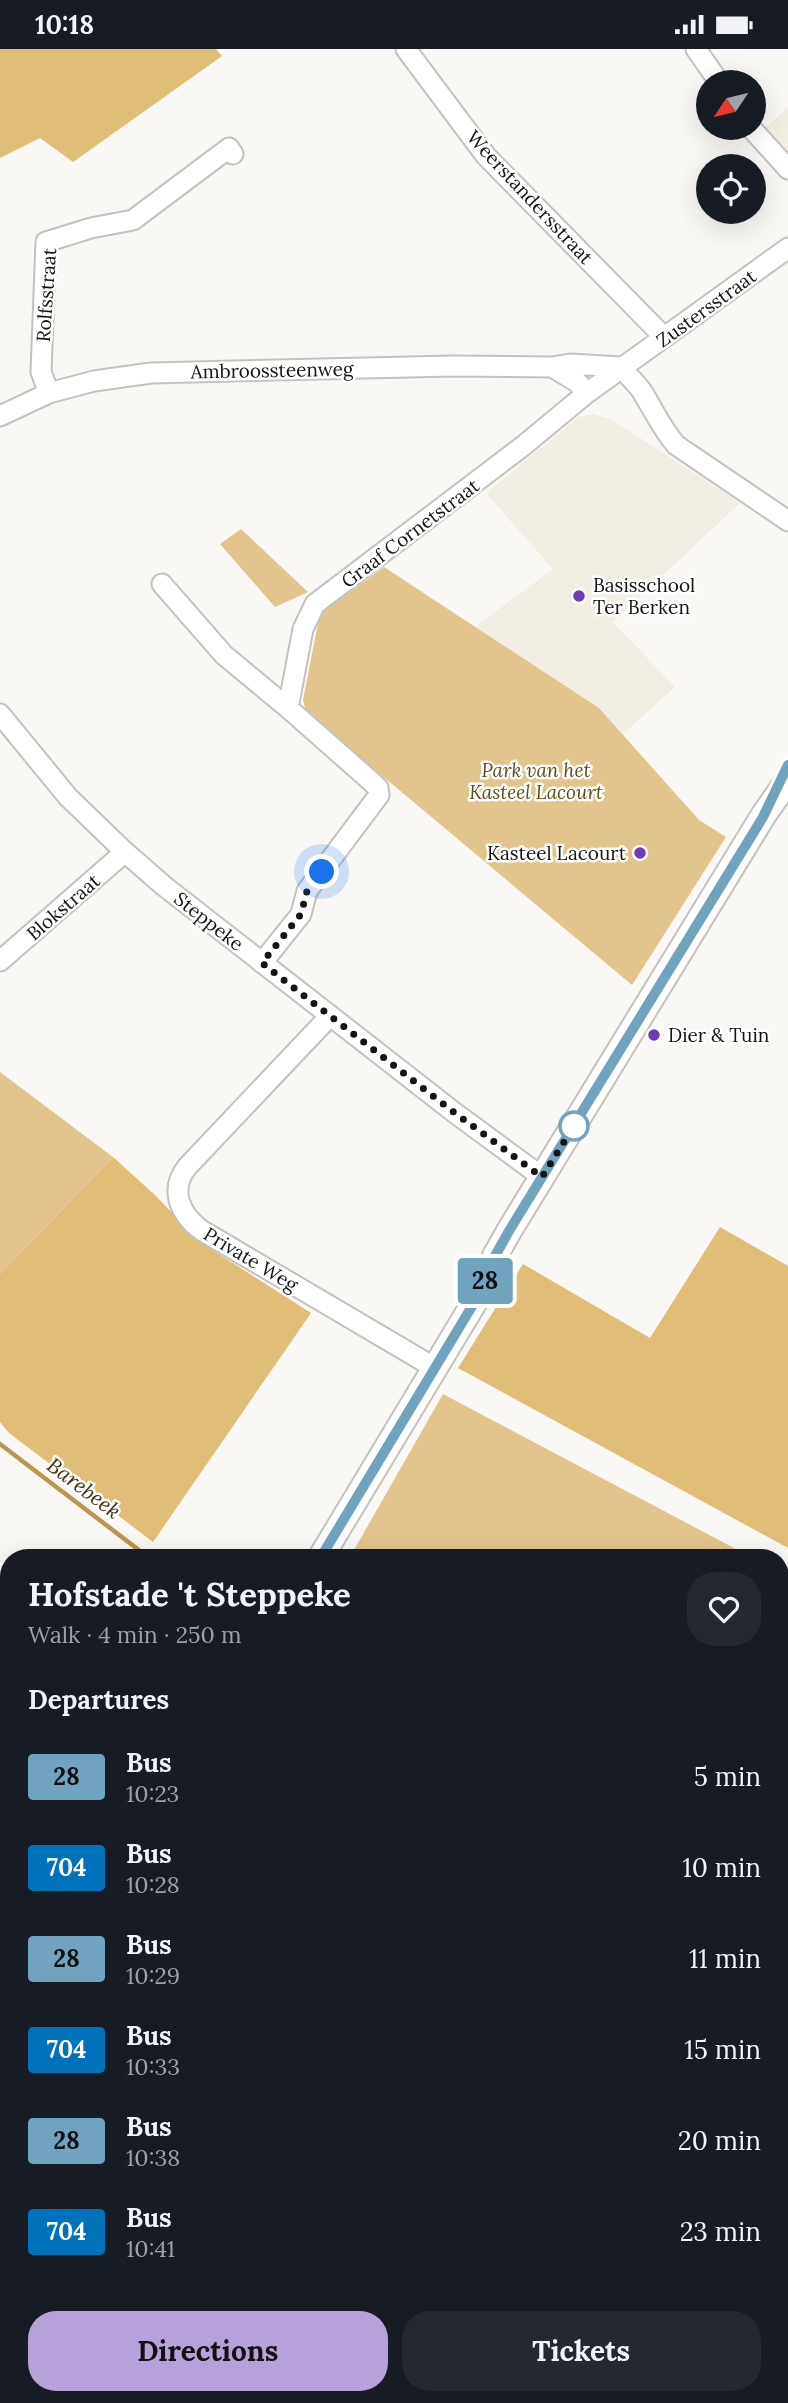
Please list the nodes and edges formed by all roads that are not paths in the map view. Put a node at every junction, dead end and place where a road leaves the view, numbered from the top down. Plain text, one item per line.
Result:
1 (406, 49) edge
2 (696, 49) edge
3 (711, 70) edge
4 (762, 140) edge
5 (233, 154) dead end
6 (788, 169) edge
7 (788, 247) edge
8 (664, 337) junction
9 (552, 367) junction
10 (622, 367) junction
11 (49, 393) junction
12 (587, 393) junction
13 (0, 416) edge
14 (788, 521) edge
15 (162, 585) dead end
16 (288, 708) junction
17 (0, 715) edge
18 (788, 765) edge
19 (788, 780) edge
20 (763, 817) junction
21 (125, 852) junction
22 (0, 961) edge
23 (262, 963) junction
24 (330, 1016) junction
25 (542, 1177) junction
26 (435, 1368) junction
27 (326, 1549) edge

1 - 8 street, Weerstandersstraat
2 - 3 street
4 - 6 street
5 - 11 street, Rolfsstraat
7 - 8 street, Zustersstraat
8 - 10 street, Zustersstraat
9 - 10 street, Ambroossteenweg
9 - 11 street, Ambroossteenweg
9 - 12 street
10 - 12 street
10 - 14 street
11 - 13 street, Ambroossteenweg
12 - 16 street, Graaf Cornetstraat
15 - 16 street
16 - 23 street
17 - 21 street, Steppeke
18 - 20 main road
19 - 20 main road
20 - 25 main road
21 - 22 street, Blokstraat
21 - 23 street, Steppeke
23 - 24 street, Steppeke
24 - 25 street, Steppeke
24 - 26 street, Private Weg
25 - 26 main road
26 - 27 main road

